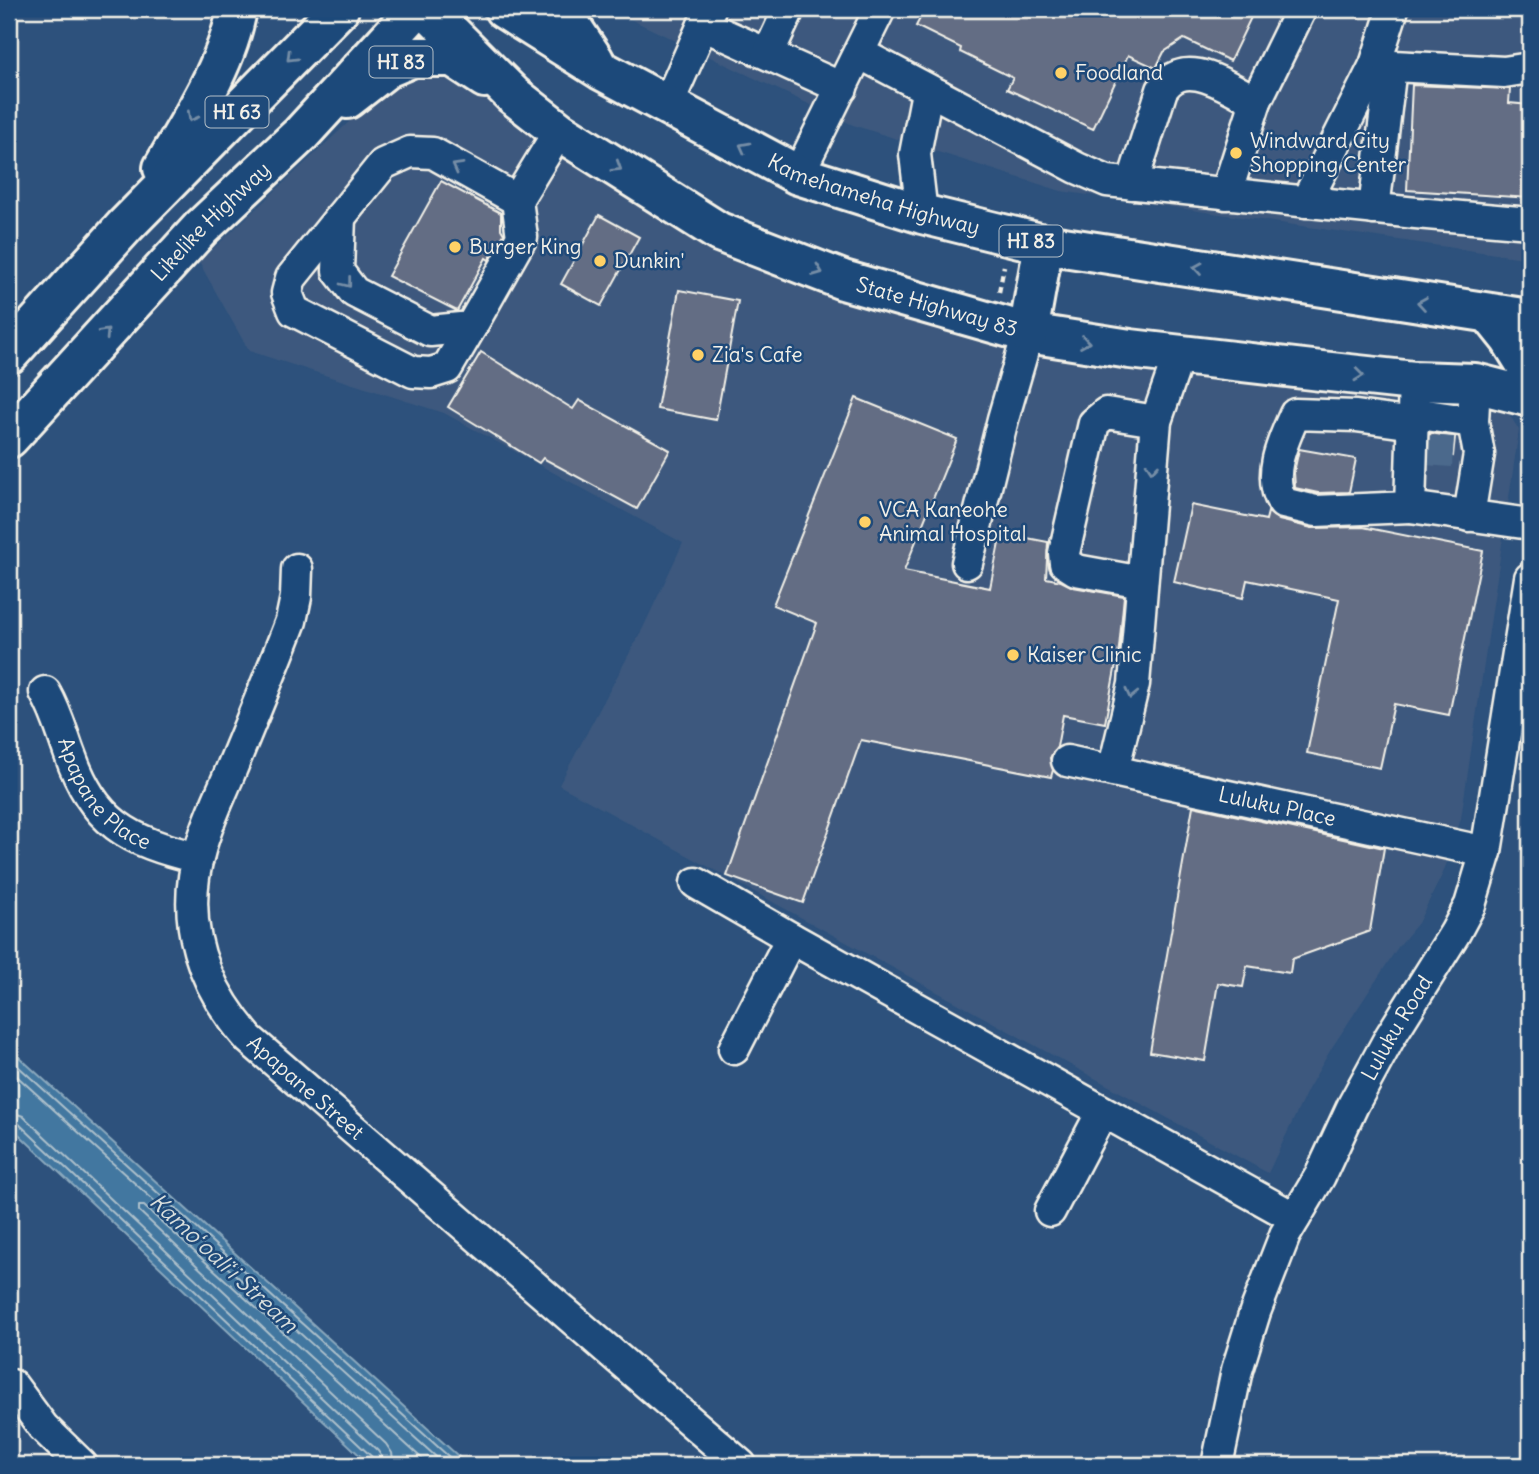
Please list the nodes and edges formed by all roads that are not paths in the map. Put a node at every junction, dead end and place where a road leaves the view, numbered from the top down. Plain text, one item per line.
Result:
1 (237, 9) edge
2 (339, 9) edge
3 (416, 9) edge
4 (427, 9) edge
5 (504, 9) edge
6 (560, 9) edge
7 (789, 9) edge
8 (880, 9) edge
9 (1301, 9) edge
10 (1393, 9) edge
11 (706, 17) edge
12 (859, 53) junction
13 (768, 54) junction
14 (1383, 66) junction
15 (1530, 68) edge
16 (601, 70) junction
17 (842, 88) junction
18 (513, 95) junction
19 (939, 95) junction
20 (1256, 101) junction
21 (667, 106) junction
22 (559, 131) junction
23 (301, 134) junction
24 (798, 175) junction
25 (1132, 184) junction
26 (1226, 194) junction
27 (517, 200) junction
28 (1306, 202) junction
29 (1374, 209) junction
30 (922, 214) junction
31 (135, 216) junction
32 (340, 218) junction
33 (1530, 223) edge
34 (1044, 244) junction
35 (1490, 314) junction
36 (1530, 319) edge
37 (471, 327) junction
38 (1028, 333) junction
39 (9, 354) edge
40 (1179, 355) junction
41 (1321, 371) junction
42 (1530, 371) edge
43 (1475, 383) junction
44 (1530, 397) edge
45 (1317, 414) junction
46 (1156, 421) junction
47 (1473, 422) junction
48 (1430, 432) junction
49 (9, 438) edge
50 (1410, 507) junction
51 (1469, 516) junction
52 (1530, 524) edge
53 (967, 563) dead end
54 (297, 569) dead end
55 (1530, 578) edge
56 (1142, 582) junction
57 (45, 692) dead end
58 (1518, 727) edge
59 (1067, 761) dead end
60 (1113, 771) junction
61 (1486, 852) junction
62 (198, 858) junction
63 (696, 883) dead end
64 (791, 938) junction
65 (734, 1049) dead end
66 (1101, 1112) junction
67 (1050, 1211) dead end
68 (1295, 1218) junction
69 (12, 1385) dead end
70 (82, 1465) edge
71 (741, 1465) edge
72 (1217, 1465) edge

1 -> 31 main road
2 -> 31 main road, HI 63
3 - 23 main road, Likelike Highway / HI 63
4 - 18 main road, State Highway 83
5 - 16 main road, Kamehameha Highway / HI 83
6 - 16 main road
7 - 13 street
8 - 12 street
9 - 20 street
10 - 14 street
11 - 13 street
11 - 21 street
12 - 17 street
12 - 19 street
13 - 17 street
14 - 15 street
14 - 28 street
14 - 29 street
16 - 21 main road, Kamehameha Highway / HI 83
17 - 24 street
18 - 22 main road, State Highway 83 / HI 83
18 - 23 main road, HI 83
19 - 25 street
19 - 30 street
20 - 25 street
20 - 26 street
24 -> 21 main road, Kamehameha Highway / HI 83
22 - 27 street
22 -> 38 main road, State Highway 83 / HI 83
49 -> 23 main road, Likelike Highway / HI 63
24 - 30 main road, Kamehameha Highway / HI 83
25 - 26 street
26 - 28 street
27 -> 32 street
27 - 37 street
28 - 29 street
29 - 33 street
30 - 34 main road, Kamehameha Highway / HI 83
31 - 39 main road, HI 63
32 -> 37 street
32 - 37 street
35 -> 34 main road, Kamehameha Highway / HI 83
34 - 38 main road
35 - 36 main road, Kamehameha Highway / HI 83
35 - 42 main road
38 -> 40 main road, State Highway 83 / HI 83
38 - 53 street
40 - 41 main road, State Highway 83 / HI 83
40 - 46 street
41 - 45 street
41 -> 48 main road, State Highway 83 / HI 83
43 - 44 main road, State Highway 83 / HI 83
43 - 47 street
43 - 48 main road, State Highway 83 / HI 83
45 - 48 street
45 - 50 street
46 -> 56 street
46 - 56 street
47 - 48 street
47 - 48 street
48 - 50 street
48 - 51 street
50 - 51 street
51 - 52 street
54 - 62 street, Apapane Street
55 - 58 street, Luluku Road
56 -> 60 street
57 - 62 street, Apapane Place
58 - 61 street, Luluku Road
59 - 60 street, Luluku Place
60 - 61 street, Luluku Place
61 - 68 street, Luluku Road
62 - 71 street, Apapane Street
63 - 64 street
64 - 65 street
64 - 66 street
66 - 67 street
66 - 68 street
68 - 72 street, Luluku Road
69 - 70 street

